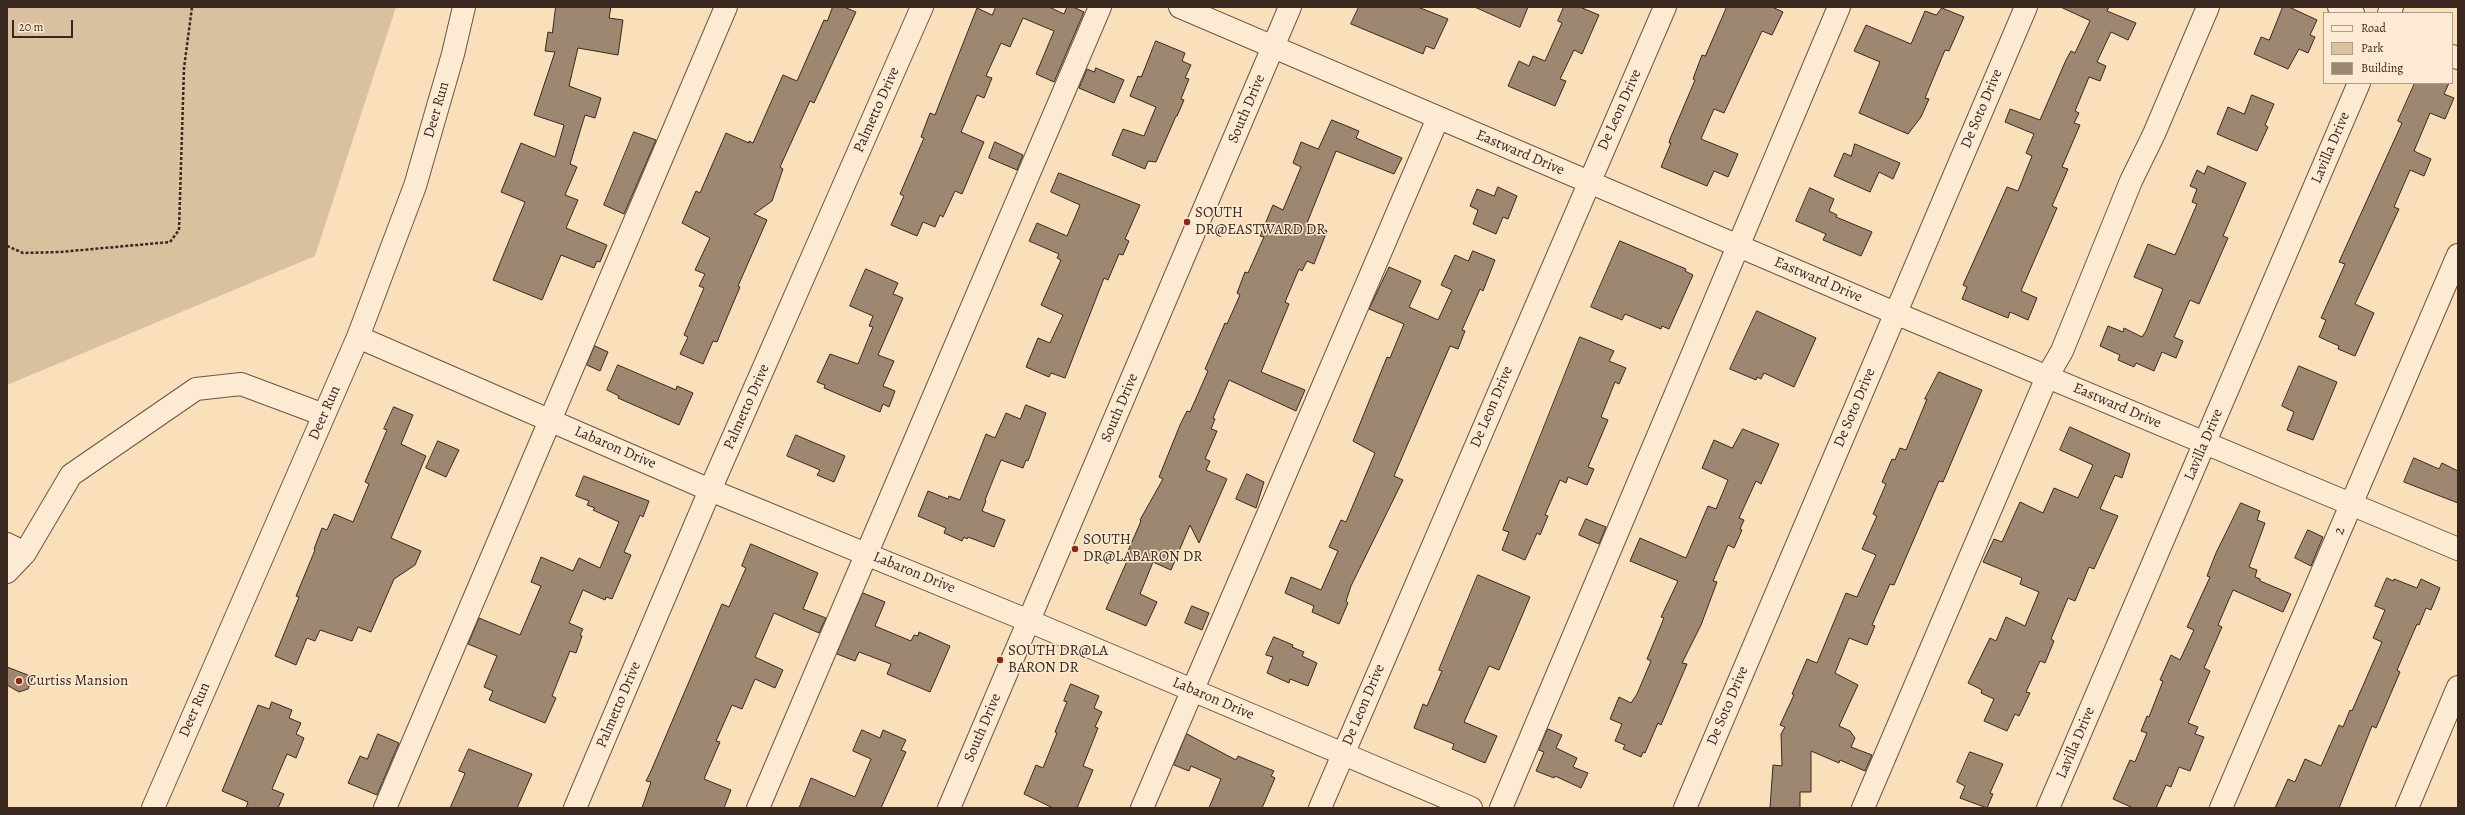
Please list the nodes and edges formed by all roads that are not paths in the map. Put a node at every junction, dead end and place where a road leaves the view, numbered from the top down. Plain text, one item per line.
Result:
1 (464, 7) edge
2 (726, 7) edge
3 (922, 7) edge
4 (1100, 7) edge
5 (1180, 7) edge
6 (1290, 7) edge
7 (1665, 7) edge
8 (1839, 7) edge
9 (2026, 7) edge
10 (2208, 7) edge
11 (2339, 7) edge
12 (2351, 12) edge
13 (1273, 48) junction
14 (2359, 84) edge
15 (1438, 118) junction
16 (1588, 182) junction
17 (1738, 246) junction
18 (2458, 255) edge
19 (1895, 313) junction
20 (358, 337) junction
21 (2047, 377) junction
22 (324, 415) junction
23 (551, 421) junction
24 (2205, 442) junction
25 (710, 490) junction
26 (2351, 504) junction
27 (16, 549) edge
28 (2458, 549) edge
29 (867, 554) junction
30 (7, 572) edge
31 (1029, 621) junction
32 (2458, 687) edge
33 (1192, 690) junction
34 (1343, 755) junction
35 (153, 808) edge
36 (385, 808) edge
37 (575, 808) edge
38 (758, 808) edge
39 (949, 808) edge
40 (1142, 808) edge
41 (1320, 808) edge
42 (1471, 808) edge
43 (1501, 808) edge
44 (1685, 808) edge
45 (1863, 808) edge
46 (2048, 808) edge
47 (2221, 808) edge
48 (2407, 808) edge

1 - 20 street, Deer Run
2 - 23 street
3 - 25 street, Palmetto Drive
4 - 29 street
5 - 13 street, Eastward Drive
6 - 13 street, South Drive
7 - 16 street, De Leon Drive
8 - 17 street
9 - 19 street, De Soto Drive
10 - 21 street
11 - 12 street
13 - 15 street, Eastward Drive
13 - 31 street, South Drive
14 - 24 street, Lavilla Drive
15 - 16 street, Eastward Drive
15 - 33 street
16 - 17 street, Eastward Drive
16 - 34 street, De Leon Drive
17 - 19 street, Eastward Drive
17 - 43 street
18 - 26 street, 2
19 - 21 street, Eastward Drive
19 - 44 street, De Soto Drive
20 - 22 street, Deer Run
20 - 23 street, Labaron Drive
21 - 24 street, Eastward Drive
21 - 45 street
22 - 27 street
22 - 35 street, Deer Run
23 - 25 street, Labaron Drive
23 - 36 street
24 - 26 street, Eastward Drive
24 - 46 street, Lavilla Drive
25 - 29 street, Labaron Drive
25 - 37 street, Palmetto Drive
26 - 28 street, Eastward Drive
26 - 47 street, 2
27 - 30 street
29 - 31 street, Labaron Drive
29 - 38 street
31 - 33 street, Labaron Drive
31 - 39 street, South Drive
32 - 48 street
33 - 34 street, Labaron Drive
33 - 40 street
34 - 41 street, De Leon Drive
34 - 42 street, Labaron Drive

